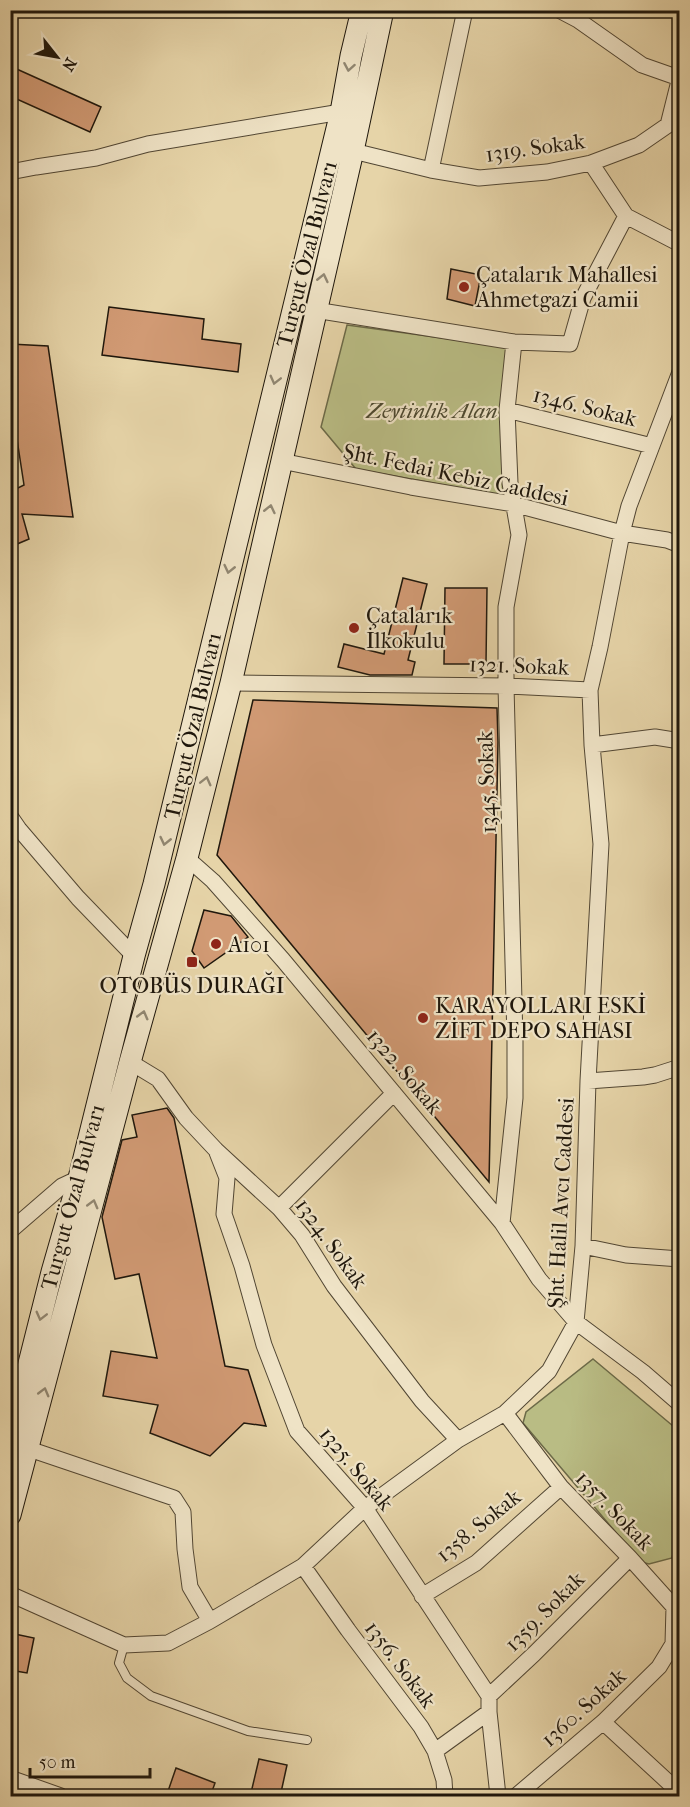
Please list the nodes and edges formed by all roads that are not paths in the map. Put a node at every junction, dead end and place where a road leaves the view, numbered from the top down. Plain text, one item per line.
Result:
1 (362, 10) edge
2 (383, 10) edge
3 (465, 10) edge
4 (559, 10) edge
5 (679, 78) edge
6 (341, 111) junction
7 (353, 151) junction
8 (591, 163) junction
9 (431, 170) junction
10 (10, 172) edge
11 (626, 216) junction
12 (680, 244) edge
13 (315, 310) junction
14 (514, 342) junction
15 (680, 372) edge
16 (507, 410) junction
17 (652, 446) junction
18 (281, 461) junction
19 (513, 504) junction
20 (622, 533) junction
21 (680, 545) edge
22 (231, 683) junction
23 (506, 686) junction
24 (590, 690) junction
25 (680, 741) edge
26 (592, 745) junction
27 (10, 816) edge
28 (187, 858) junction
29 (134, 956) junction
30 (130, 1062) junction
31 (680, 1067) edge
32 (588, 1081) junction
33 (394, 1093) junction
34 (216, 1150) junction
35 (79, 1178) junction
36 (279, 1208) junction
37 (502, 1223) junction
38 (10, 1232) edge
39 (583, 1246) junction
40 (680, 1259) edge
41 (576, 1322) junction
42 (680, 1404) edge
43 (505, 1413) junction
44 (458, 1440) junction
45 (20, 1444) edge
46 (561, 1487) junction
47 (365, 1508) junction
48 (10, 1515) edge
49 (630, 1558) junction
50 (303, 1566) junction
51 (680, 1592) edge
52 (10, 1594) edge
53 (422, 1596) junction
54 (674, 1607) junction
55 (210, 1621) junction
56 (123, 1645) junction
57 (676, 1645) edge
58 (489, 1696) junction
59 (489, 1712) junction
60 (603, 1722) junction
61 (307, 1740) dead end
62 (435, 1751) junction
63 (10, 1778) edge
64 (679, 1795) edge
65 (61, 1797) edge
66 (445, 1797) edge
67 (498, 1797) edge
68 (516, 1797) edge

1 -> 6 main road, Turgut Özal Bulvarı
2 - 7 main road, Turgut Özal Bulvarı
3 - 9 street
4 - 5 street
5 - 8 street, 1319. Sokak
6 - 10 street
6 -> 29 main road, Turgut Özal Bulvarı
7 - 9 street, 1319. Sokak
13 -> 7 main road, Turgut Özal Bulvarı
8 - 9 street, 1319. Sokak
8 - 11 street
11 - 12 street
11 - 14 street
13 - 14 street
13 - 18 main road, Turgut Özal Bulvarı
14 - 16 street, 1345. Sokak
15 - 17 street, Şht. Halil Avcı Caddesi
16 - 17 street, 1346. Sokak
16 - 19 street, 1345. Sokak
17 - 20 street, Şht. Halil Avcı Caddesi
18 - 19 street, Şht. Fedai Kebiz Caddesi
22 -> 18 main road, Turgut Özal Bulvarı
19 - 20 street, Şht. Fedai Kebiz Caddesi
19 - 23 street, 1345. Sokak
20 - 21 street, Şht. Fedai Kebiz Caddesi
20 - 24 street, Şht. Halil Avcı Caddesi
22 - 23 street, 1321. Sokak
28 -> 22 main road, Turgut Özal Bulvarı
23 - 24 street, 1321. Sokak
23 - 37 street, 1345. Sokak
24 - 26 street, Şht. Halil Avcı Caddesi
25 - 26 street
26 - 32 street, Şht. Halil Avcı Caddesi
27 - 29 street
30 -> 28 main road, Turgut Özal Bulvarı
28 - 33 street, 1322. Sokak
29 - 35 main road, Turgut Özal Bulvarı
30 - 34 street, 1324. Sokak
45 -> 30 main road, Turgut Özal Bulvarı
31 - 32 street
32 - 39 street, Şht. Halil Avcı Caddesi
33 - 36 street
33 - 37 street, 1322. Sokak
34 - 36 street, 1324. Sokak
34 - 47 street, 1325. Sokak
35 - 38 street
35 -> 45 main road, Turgut Özal Bulvarı
36 - 44 street, 1324. Sokak
37 - 41 street, 1322. Sokak
39 - 40 street
39 - 41 street, Şht. Halil Avcı Caddesi
41 - 42 street
41 - 43 street, Şht. Halil Avcı Caddesi
43 - 44 street, Şht. Halil Avcı Caddesi
43 - 46 street, 1357. Sokak
44 - 47 street, Şht. Halil Avcı Caddesi
45 - 48 main road
45 - 55 street
46 - 49 street, 1357. Sokak
46 - 53 street, 1358. Sokak
47 - 50 street, Şht. Halil Avcı Caddesi
47 - 53 street, 1325. Sokak
49 - 54 street, 1357. Sokak
49 - 58 street, 1359. Sokak
50 - 55 street, Şht. Halil Avcı Caddesi
50 - 62 street, 1356. Sokak
51 - 54 street
52 - 56 street
53 - 58 street, 1325. Sokak
54 - 57 street
55 - 56 street, Şht. Halil Avcı Caddesi
56 - 61 lane
57 - 60 street, 1360. Sokak
58 - 59 street
59 - 62 street
59 - 67 street
60 - 64 street
60 - 68 street, 1360. Sokak
62 - 66 street, 1356. Sokak
63 - 65 street

